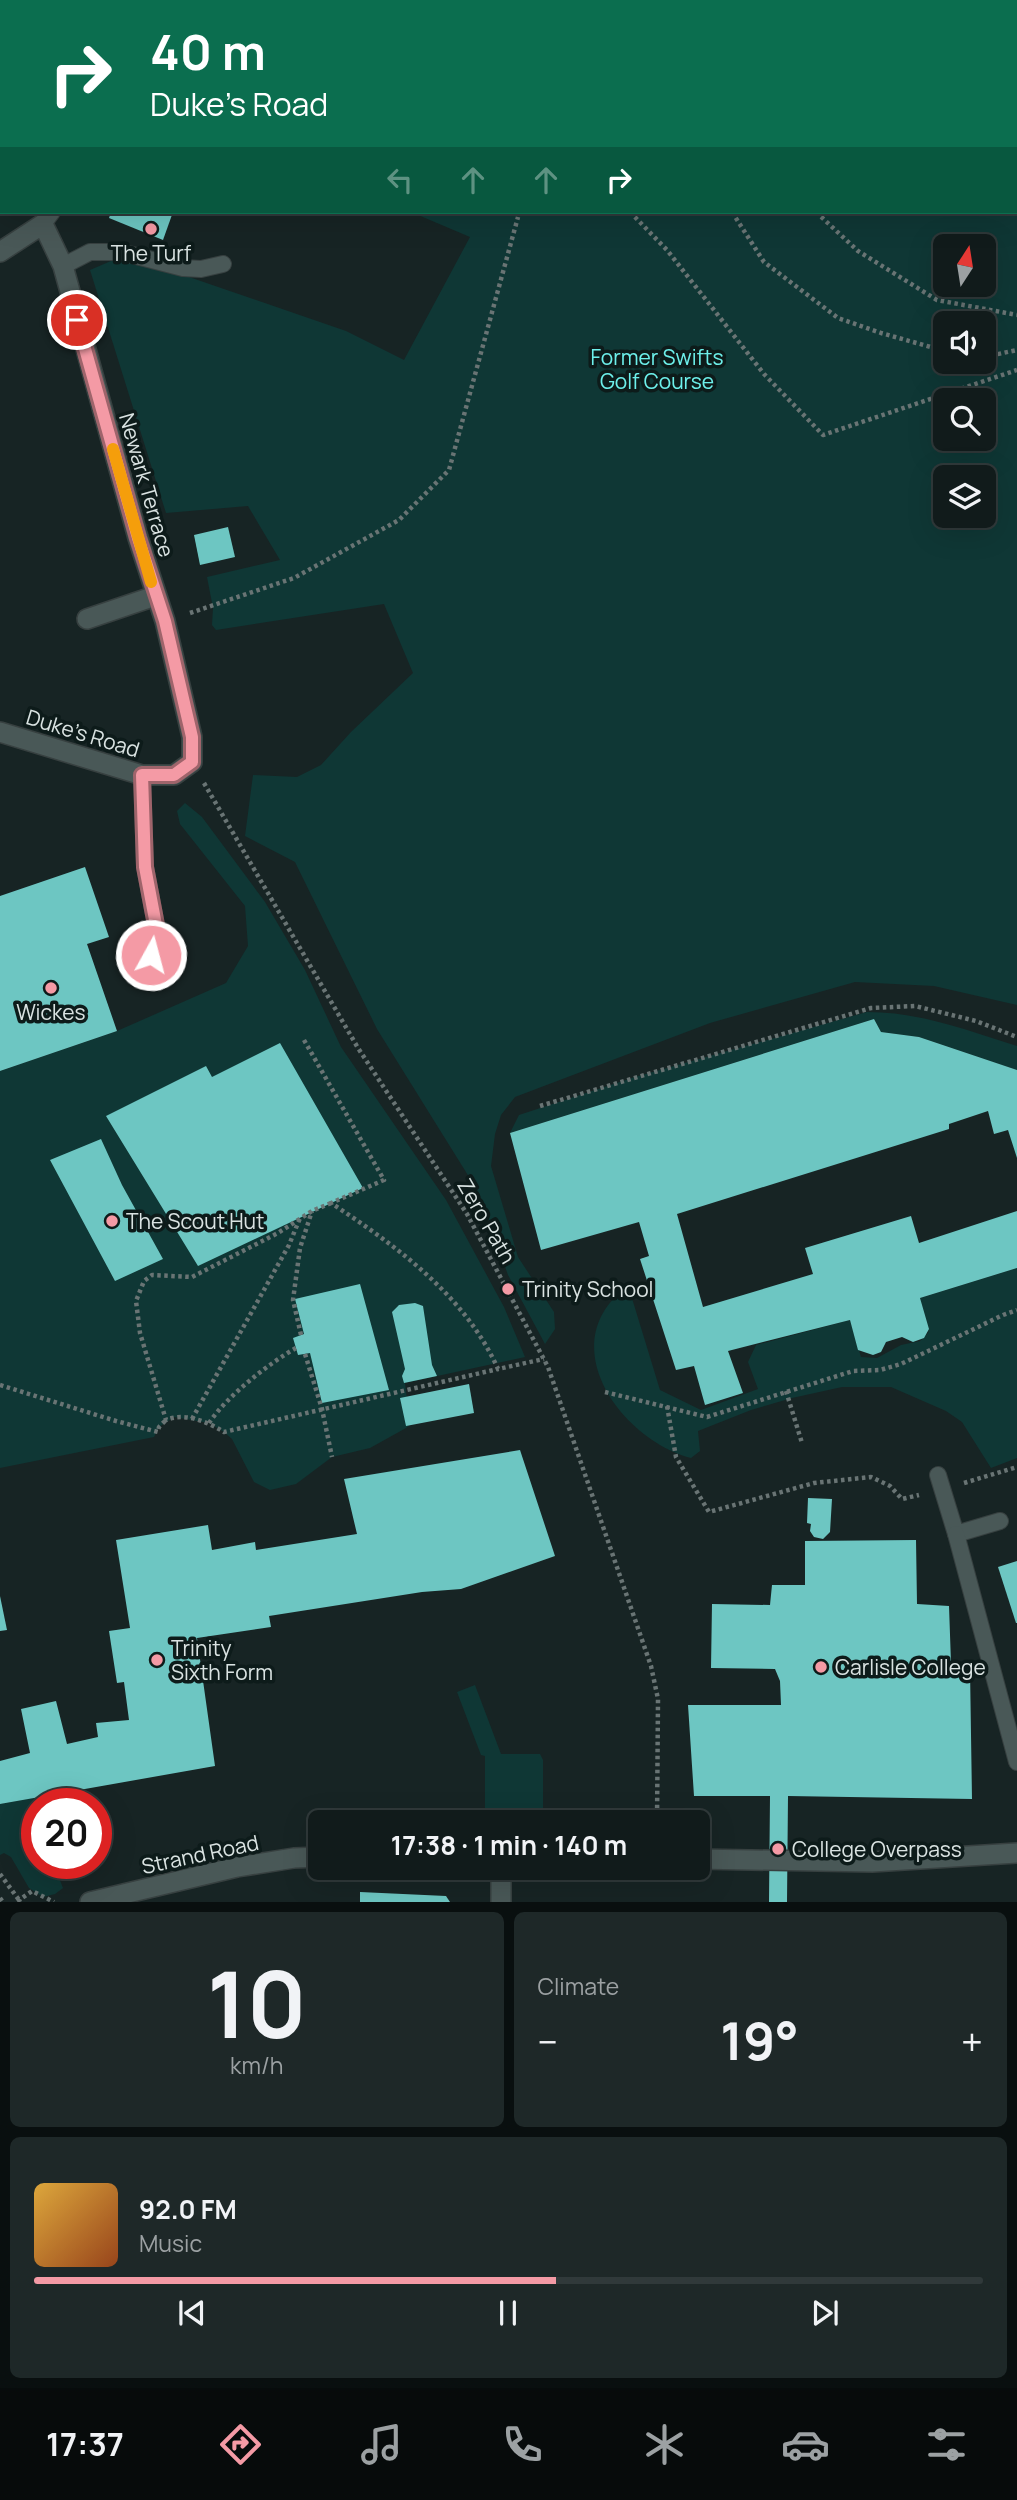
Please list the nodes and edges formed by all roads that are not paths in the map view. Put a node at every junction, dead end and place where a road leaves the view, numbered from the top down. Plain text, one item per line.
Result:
1 (48, 218) edge
2 (0, 252) edge
3 (223, 264) dead end
4 (63, 266) junction
5 (155, 596) junction
6 (87, 619) dead end
7 (0, 732) edge
8 (192, 762) joint
9 (142, 775) junction
10 (151, 955) dead end
11 (940, 1483) road end
12 (1000, 1521) dead end
13 (956, 1534) junction
14 (1017, 1762) edge
15 (1017, 1853) edge
16 (308, 1857) edge
17 (710, 1859) edge
18 (501, 1880) edge
19 (90, 1902) edge
20 (500, 1902) edge

1 - 2 street
1 - 4 street, Newark Terrace
3 - 4 lane
4 - 5 street, Newark Terrace
5 - 6 street
5 - 8 street, Newark Terrace
7 - 9 street, Duke's Road
8 - 9 street, Duke's Road
9 - 10 lane
11 - 13 lane
12 - 13 lane
13 - 14 lane
15 - 17 street
16 - 19 street, Strand Road
18 - 20 street

